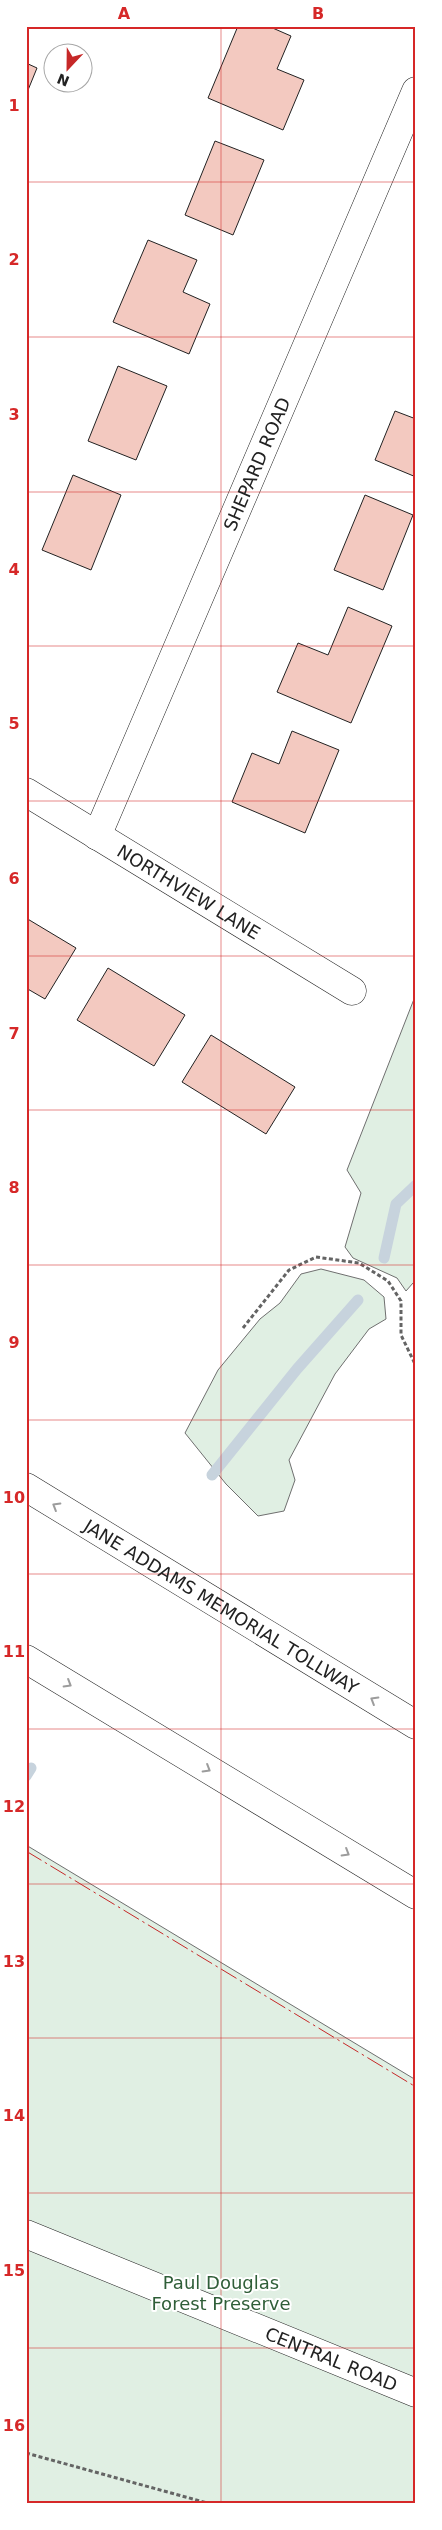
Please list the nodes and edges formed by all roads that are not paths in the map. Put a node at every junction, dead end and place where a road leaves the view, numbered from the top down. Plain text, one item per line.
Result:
1 (416, 91) edge
2 (26, 792) edge
3 (97, 836) junction
4 (352, 991) dead end
5 (26, 1488) edge
6 (26, 1659) edge
7 (416, 1725) edge
8 (416, 1895) edge
9 (26, 2234) edge
10 (416, 2393) edge

1 - 3 main road, SHEPARD ROAD
2 - 3 main road, NORTHVIEW LANE
3 - 4 main road, NORTHVIEW LANE
7 -> 5 main road, JANE ADDAMS MEMORIAL TOLLWAY
6 -> 8 main road
9 - 10 main road, CENTRAL ROAD

